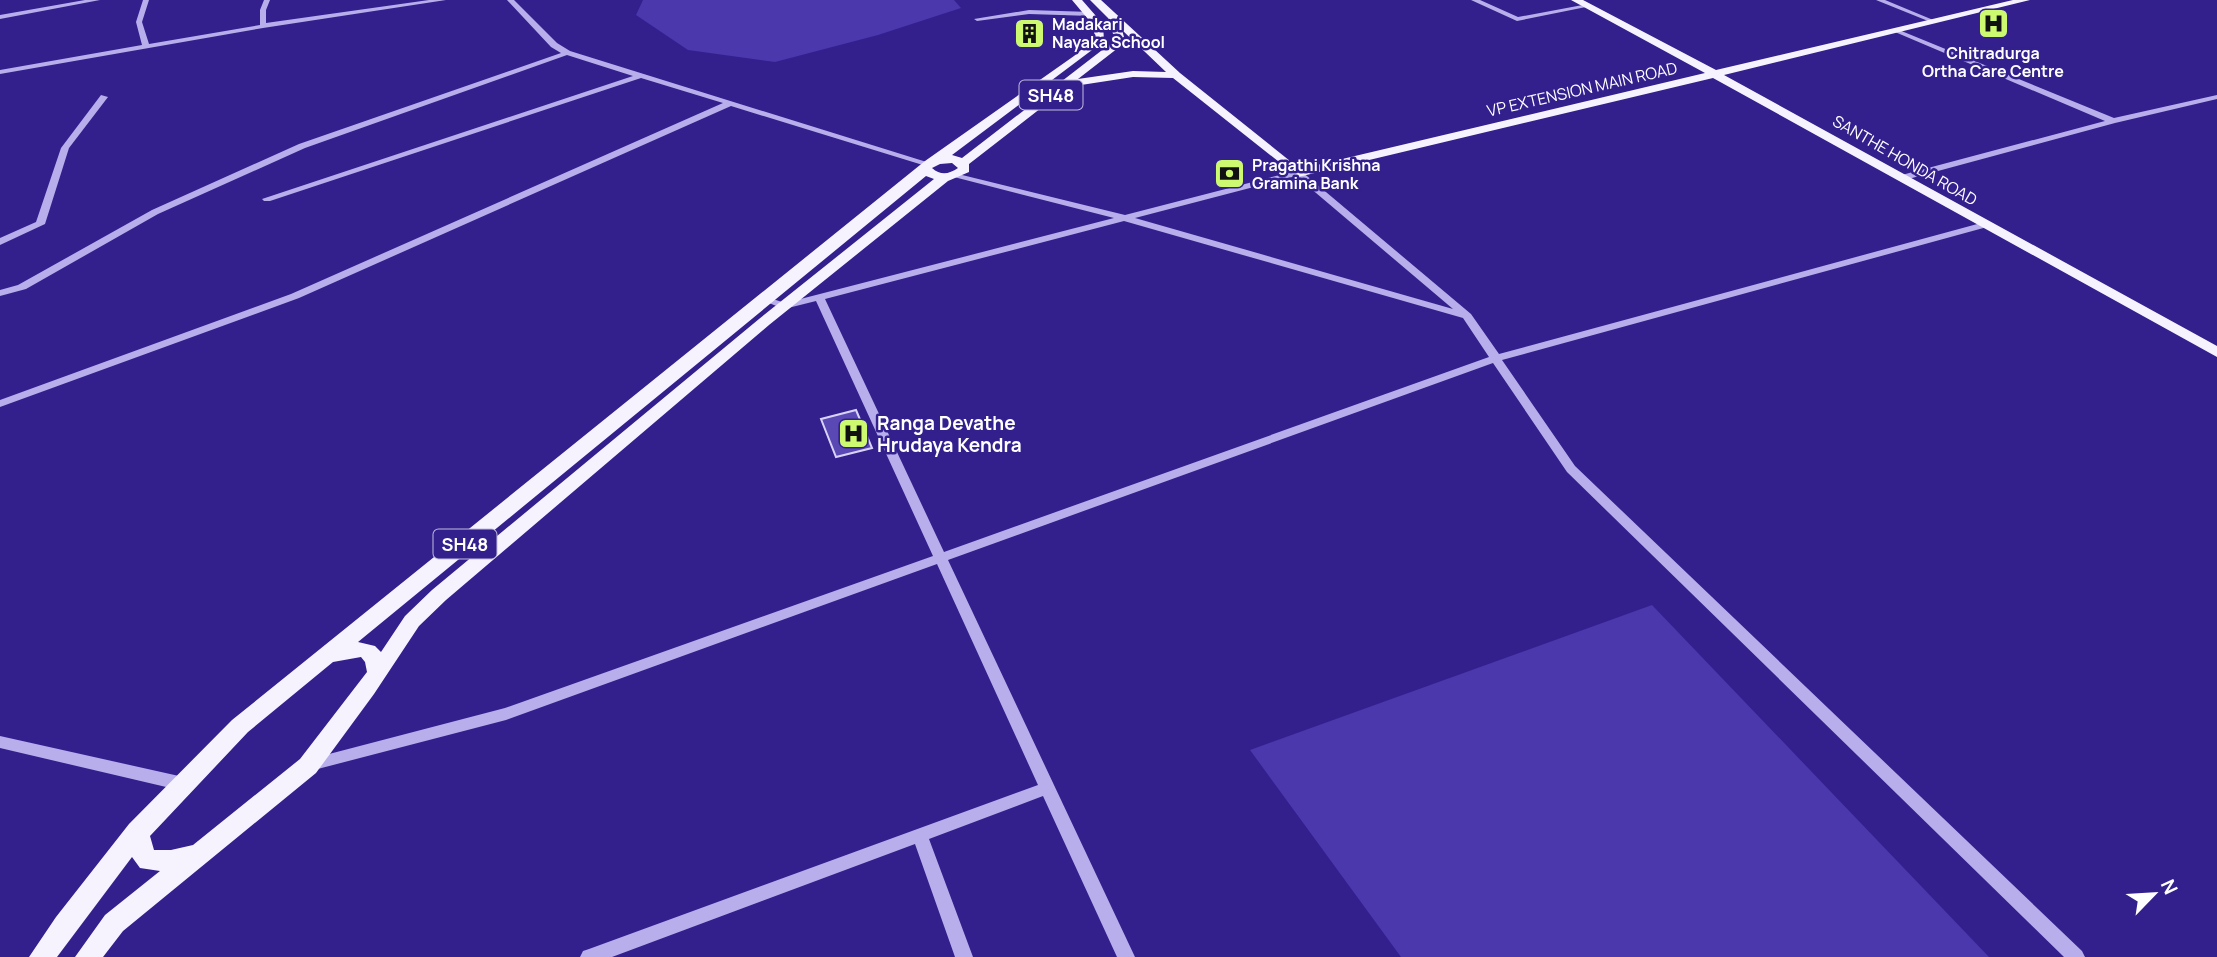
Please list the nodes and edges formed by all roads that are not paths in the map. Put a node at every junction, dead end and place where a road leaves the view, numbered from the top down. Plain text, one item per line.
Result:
1 (97, 0) edge
2 (146, 0) edge
3 (267, 0) edge
4 (443, 0) edge
5 (510, 0) edge
6 (1077, 0) edge
7 (1096, 0) edge
8 (1474, 0) edge
9 (1880, 0) edge
10 (2025, 0) edge
11 (1582, 3) edge
12 (1110, 16) junction
13 (0, 17) edge
14 (976, 19) dead end
15 (1094, 19) junction
16 (1935, 22) junction
17 (262, 26) junction
18 (1897, 31) junction
19 (146, 47) junction
20 (567, 53) junction
21 (0, 72) edge
22 (1717, 74) junction
23 (640, 75) junction
24 (1176, 75) junction
25 (1065, 85) junction
26 (104, 97) dead end
27 (2217, 97) edge
28 (731, 103) junction
29 (2113, 121) junction
30 (943, 168) junction
31 (1298, 173) junction
32 (1901, 178) junction
33 (267, 200) dead end
34 (1125, 218) junction
35 (1984, 225) junction
36 (0, 242) edge
37 (0, 293) edge
38 (819, 297) junction
39 (764, 299) junction
40 (784, 306) junction
41 (1467, 316) junction
42 (2217, 352) edge
43 (1494, 359) junction
44 (0, 404) edge
45 (939, 558) junction
46 (324, 657) junction
47 (377, 673) junction
48 (0, 742) edge
49 (308, 766) junction
50 (179, 783) junction
51 (1047, 788) junction
52 (137, 831) junction
53 (920, 836) junction
54 (209, 848) junction
55 (630, 950) edge
56 (42, 957) edge
57 (88, 957) edge
58 (589, 957) edge
59 (964, 957) edge
60 (1126, 957) edge
61 (2076, 957) edge

1 - 13 street
2 - 19 street
3 - 17 street
4 - 17 street
5 - 20 street
6 - 15 main road
7 - 12 main road
8 - 11 street
9 - 16 street
10 - 16 main road, VP EXTENSION MAIN ROAD
11 - 22 main road, SANTHE HONDA ROAD
12 - 15 main road
12 - 24 main road
12 - 25 main road, SH48
14 - 15 street
15 - 30 main road, SH48
16 - 18 main road, VP EXTENSION MAIN ROAD
17 - 19 street
18 - 22 main road, VP EXTENSION MAIN ROAD
18 - 29 street
19 - 21 street
20 - 23 street
20 - 37 street
22 - 31 main road, VP EXTENSION MAIN ROAD
22 - 32 main road, SANTHE HONDA ROAD
23 - 28 street
23 - 33 street
24 - 25 main road
24 - 31 main road
25 - 30 main road, SH48
26 - 36 street
27 - 29 street
28 - 30 street
28 - 44 street
29 - 32 street
30 - 34 street
30 - 39 main road, SH48
30 - 40 main road, SH48
31 - 34 street
31 - 41 street
32 - 35 main road, SANTHE HONDA ROAD
34 - 38 street
34 - 41 street
35 - 42 main road, SANTHE HONDA ROAD
35 - 43 street
38 - 40 street
38 - 45 street
39 - 40 street
39 - 46 main road, SH48
40 - 47 main road, SH48
41 - 43 street
43 - 45 street
43 - 61 street
45 - 49 street
45 - 51 street
46 - 47 main road, SH48
46 - 50 main road, SH48
47 - 49 main road, SH48
48 - 50 street
49 - 54 main road, SH48
50 - 52 main road, SH48
51 - 53 lane
51 - 60 street
52 - 54 main road, SH48
52 - 56 main road, SH48
53 - 55 lane
53 - 59 street
54 - 57 main road, SH48
55 - 58 lane

